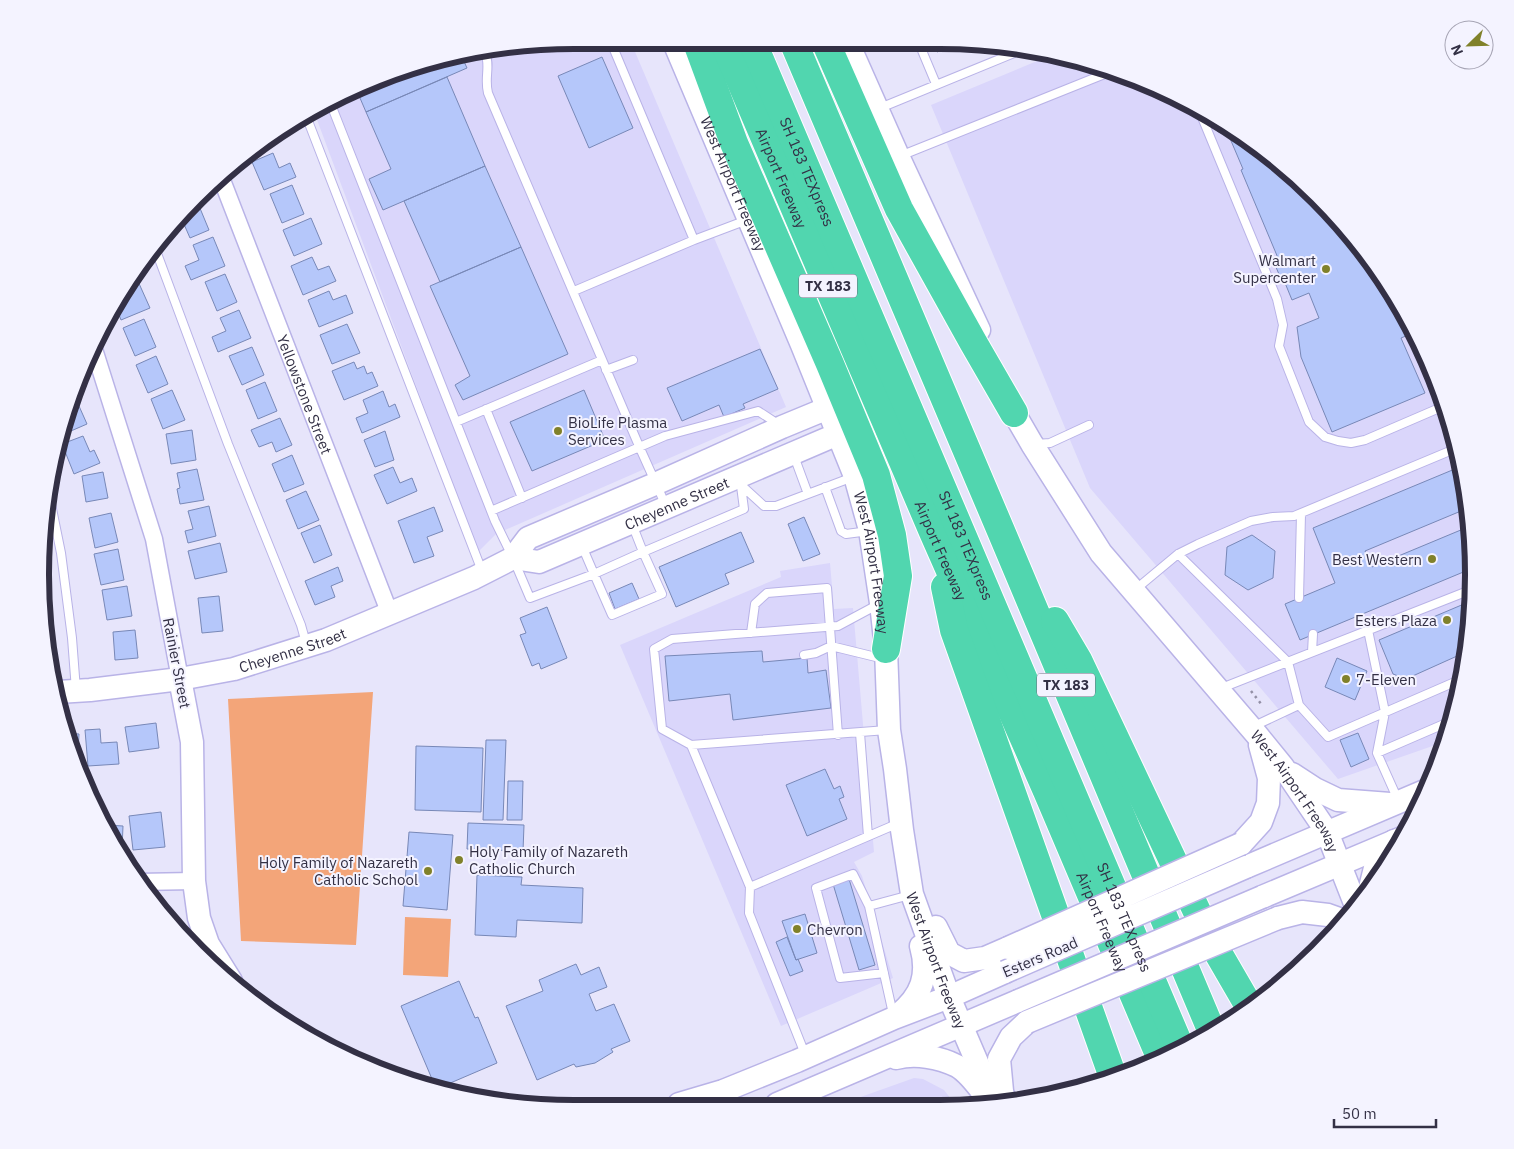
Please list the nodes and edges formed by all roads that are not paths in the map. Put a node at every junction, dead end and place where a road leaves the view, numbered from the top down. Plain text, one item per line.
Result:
1 (614, 49) edge
2 (676, 49) edge
3 (699, 49) edge
4 (727, 49) edge
5 (756, 49) edge
6 (769, 49) edge
7 (795, 49) edge
8 (829, 49) edge
9 (850, 49) edge
10 (921, 49) edge
11 (1012, 54) edge
12 (487, 56) edge
13 (1102, 75) edge
14 (936, 84) junction
15 (332, 108) edge
16 (877, 110) junction
17 (1203, 120) edge
18 (308, 121) edge
19 (898, 156) junction
20 (223, 184) edge
21 (749, 219) junction
22 (694, 240) junction
23 (157, 254) edge
24 (574, 291) junction
25 (96, 358) edge
26 (602, 360) junction
27 (633, 360) dead end
28 (606, 370) junction
29 (828, 408) junction
30 (486, 409) junction
31 (1438, 409) edge
32 (1014, 413) junction
33 (456, 422) junction
34 (1089, 425) dead end
35 (782, 426) junction
36 (838, 434) junction
37 (1032, 444) junction
38 (639, 446) junction
39 (1450, 451) edge
40 (793, 453) junction
41 (734, 468) junction
42 (855, 476) junction
43 (656, 484) junction
44 (825, 487) junction
45 (808, 494) junction
46 (522, 498) junction
47 (667, 507) junction
48 (53, 511) edge
49 (491, 511) junction
50 (1301, 514) junction
51 (631, 523) junction
52 (870, 530) junction
53 (1001, 531) junction
54 (933, 532) junction
55 (581, 544) junction
56 (643, 552) junction
57 (1178, 554) junction
58 (513, 558) junction
59 (483, 573) junction
60 (594, 574) junction
61 (1133, 591) junction
62 (1464, 592) edge
63 (1299, 598) dead end
64 (881, 603) junction
65 (390, 614) junction
66 (830, 626) junction
67 (788, 630) junction
68 (1368, 630) junction
69 (751, 632) junction
70 (1313, 634) dead end
71 (789, 639) dead end
72 (308, 646) junction
73 (831, 646) junction
74 (1312, 652) junction
75 (804, 655) dead end
76 (886, 655) junction
77 (1288, 662) junction
78 (180, 679) junction
79 (1454, 682) edge
80 (1218, 690) junction
81 (67, 692) edge
82 (1299, 705) junction
83 (1385, 712) junction
84 (1443, 725) edge
85 (889, 730) junction
86 (1253, 732) junction
87 (860, 733) junction
88 (838, 734) junction
89 (691, 745) junction
90 (1377, 753) junction
91 (1282, 767) junction
92 (1417, 794) edge
93 (1396, 803) junction
94 (901, 822) junction
95 (1327, 832) junction
96 (868, 836) junction
97 (1394, 838) edge
98 (1340, 864) junction
99 (194, 881) junction
100 (148, 882) edge
101 (750, 886) junction
102 (912, 894) junction
103 (1353, 899) edge
104 (869, 906) junction
105 (1337, 918) edge
106 (218, 961) edge
107 (884, 973) junction
108 (949, 997) junction
109 (1246, 1002) edge
110 (894, 1018) junction
111 (961, 1025) junction
112 (1209, 1026) edge
113 (1189, 1037) edge
114 (1178, 1043) edge
115 (1158, 1052) edge
116 (806, 1058) junction
117 (868, 1065) junction
118 (1111, 1071) edge
119 (1003, 1096) edge
120 (987, 1098) edge
121 (990, 1098) edge
122 (692, 1100) edge
123 (792, 1100) edge

1 - 22 lane
2 - 21 main road, West Airport Freeway
3 - 76 highway
4 - 54 highway, Airport Freeway / TX 183
5 - 114 highway, SH 183 TEXpress
6 - 113 highway, SH 183 TEXpress
7 - 53 highway, TX 183
8 - 32 highway
9 - 16 main road, West Airport Freeway
10 - 14 lane
11 - 14 lane
12 - 24 lane
13 - 19 lane
14 - 16 lane
15 - 33 lane
16 - 19 main road, West Airport Freeway
17 - 31 lane
18 - 59 lane
19 - 32 main road, West Airport Freeway
20 - 65 street, Yellowstone Street
21 - 22 lane
21 - 29 main road, West Airport Freeway
22 - 24 lane
23 - 72 lane
24 - 26 lane
25 - 78 street, Rainier Street
26 - 28 lane
26 - 30 lane
27 - 28 lane
28 - 38 lane
29 - 35 main road, Cheyenne Street
29 - 36 main road, West Airport Freeway
30 - 33 lane
30 - 46 lane
32 - 37 main road, West Airport Freeway
33 - 49 lane
34 - 37 lane
35 - 38 lane
35 - 41 main road, Cheyenne Street
36 - 40 main road, Cheyenne Street
36 - 42 main road, West Airport Freeway
37 - 61 main road, West Airport Freeway
38 - 43 lane
38 - 46 lane
39 - 50 lane
40 - 41 main road, Cheyenne Street
40 - 45 lane
41 - 43 main road, Cheyenne Street
41 - 45 lane
41 - 47 main road, Cheyenne Street
41 - 56 lane
42 - 44 lane
42 - 52 main road, West Airport Freeway
43 - 47 lane
43 - 58 main road, Cheyenne Street
44 - 45 lane
44 - 52 lane
46 - 49 lane
47 - 51 main road, Cheyenne Street
48 - 81 lane
49 - 58 lane
50 - 57 lane
50 - 63 lane
51 - 55 main road, Cheyenne Street
51 - 56 lane
52 - 64 main road, West Airport Freeway
53 - 109 highway
53 - 112 highway, TX 183
54 - 115 highway, Airport Freeway / TX 183
54 - 118 highway
55 - 58 main road, Cheyenne Street
55 - 60 lane
56 - 60 lane
56 - 60 lane
57 - 61 lane
57 - 77 lane
58 - 59 main road, Cheyenne Street
58 - 60 lane
59 - 65 main road, Cheyenne Street
61 - 80 main road, West Airport Freeway
62 - 68 lane
64 - 66 lane
64 - 76 main road, West Airport Freeway
65 - 72 main road, Cheyenne Street
66 - 67 lane
66 - 69 lane
66 - 73 lane
67 - 69 lane
67 - 71 lane
68 - 74 lane
68 - 83 lane
69 - 89 lane
70 - 74 lane
72 - 78 main road, Cheyenne Street
73 - 75 lane
73 - 76 lane
73 - 88 lane
74 - 77 lane
76 - 85 main road, West Airport Freeway
77 - 80 lane
77 - 82 lane
78 - 81 main road, Cheyenne Street
78 - 99 main road, Rainier Street
79 - 83 lane
80 - 86 main road, West Airport Freeway
82 - 83 lane
82 - 86 lane
83 - 90 lane
84 - 90 lane
85 - 87 lane
85 - 94 main road, West Airport Freeway
86 - 91 main road, West Airport Freeway
86 - 102 main road, bridge
87 - 88 lane
87 - 96 lane
88 - 89 lane
89 - 101 lane
90 - 93 lane
91 - 93 main road
91 - 95 main road, West Airport Freeway
92 - 93 main road, Esters Road
93 - 95 main road, Esters Road
94 - 96 lane
94 - 102 main road, West Airport Freeway
95 - 98 main road, West Airport Freeway
95 - 108 main road, Esters Road, bridge
96 - 101 lane
97 - 98 main road, Esters Road
98 - 103 main road, West Airport Freeway
98 - 111 main road, Esters Road, bridge
99 - 100 street
99 - 106 main road, Rainier Street
101 - 116 lane
102 - 104 lane
102 - 108 main road, West Airport Freeway
102 - 110 main road
104 - 107 lane
104 - 107 lane
105 - 119 main road, bridge
107 - 110 lane
108 - 110 main road, Esters Road
108 - 111 main road, West Airport Freeway
110 - 116 main road, Esters Road
111 - 117 main road, Esters Road
111 - 121 main road, West Airport Freeway
116 - 122 main road, Esters Road
117 - 120 main road
117 - 123 main road, Esters Road

